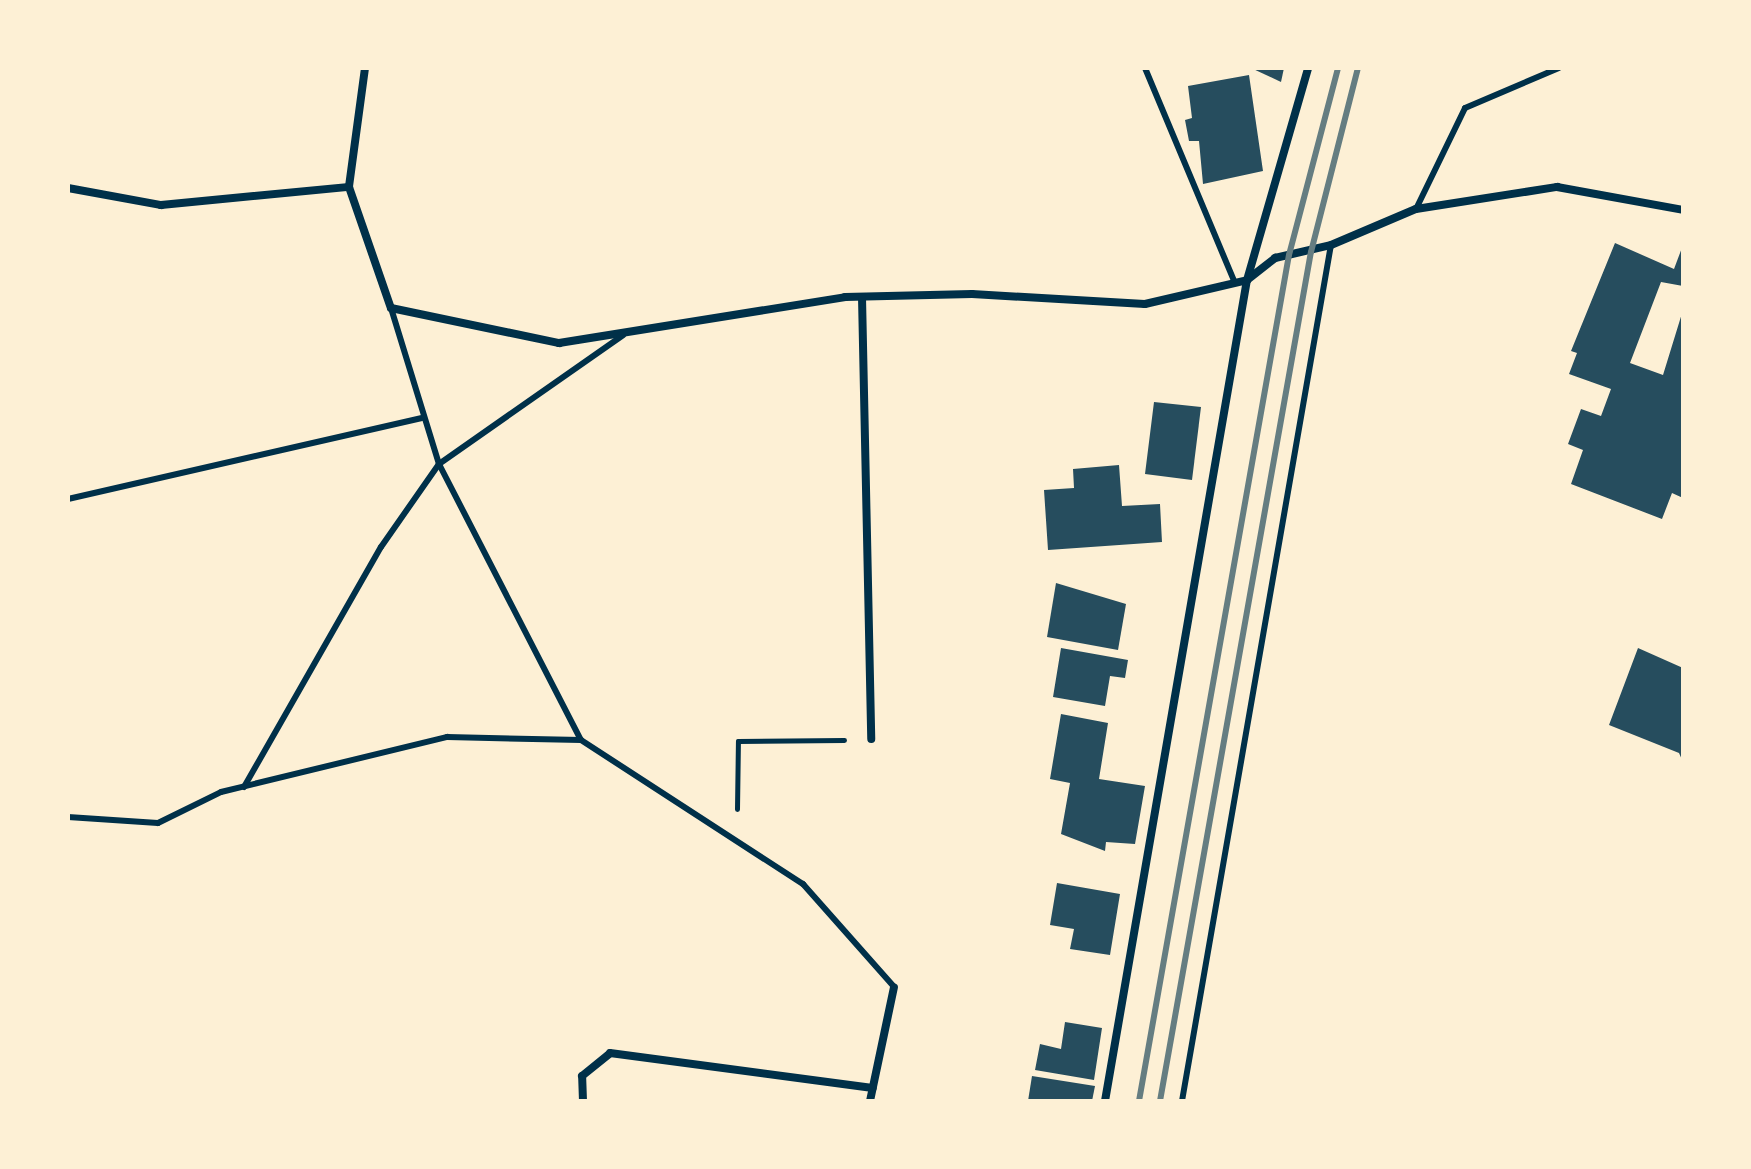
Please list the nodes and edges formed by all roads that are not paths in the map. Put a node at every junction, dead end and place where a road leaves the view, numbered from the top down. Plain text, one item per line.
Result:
1 (365, 68) edge
2 (1145, 68) edge
3 (1308, 68) edge
4 (1559, 68) edge
5 (349, 187) junction
6 (68, 188) edge
7 (1416, 209) junction
8 (1683, 210) edge
9 (1331, 245) junction
10 (1247, 280) junction
11 (1235, 283) junction
12 (862, 297) junction
13 (391, 308) junction
14 (623, 335) junction
15 (422, 418) junction
16 (439, 464) junction
17 (68, 499) edge
18 (871, 739) road end
19 (581, 740) junction
20 (244, 787) junction
21 (68, 817) edge
22 (894, 987) joint
23 (873, 1088) junction
24 (583, 1101) edge
25 (870, 1101) edge
26 (1105, 1101) edge
27 (1182, 1101) edge

1 - 5 street
2 - 11 lane
3 - 10 street
4 - 7 lane
5 - 6 street
5 - 13 street
7 - 8 street
7 - 9 street
9 - 10 street
9 - 27 lane
10 - 11 street
10 - 26 street
11 - 12 street
12 - 14 street
12 - 18 street
13 - 14 street
13 - 15 lane
14 - 16 lane
15 - 16 lane
15 - 17 lane
16 - 19 lane
16 - 20 lane
19 - 20 lane
19 - 22 lane
20 - 21 lane
22 - 23 street
23 - 24 street
23 - 25 street

